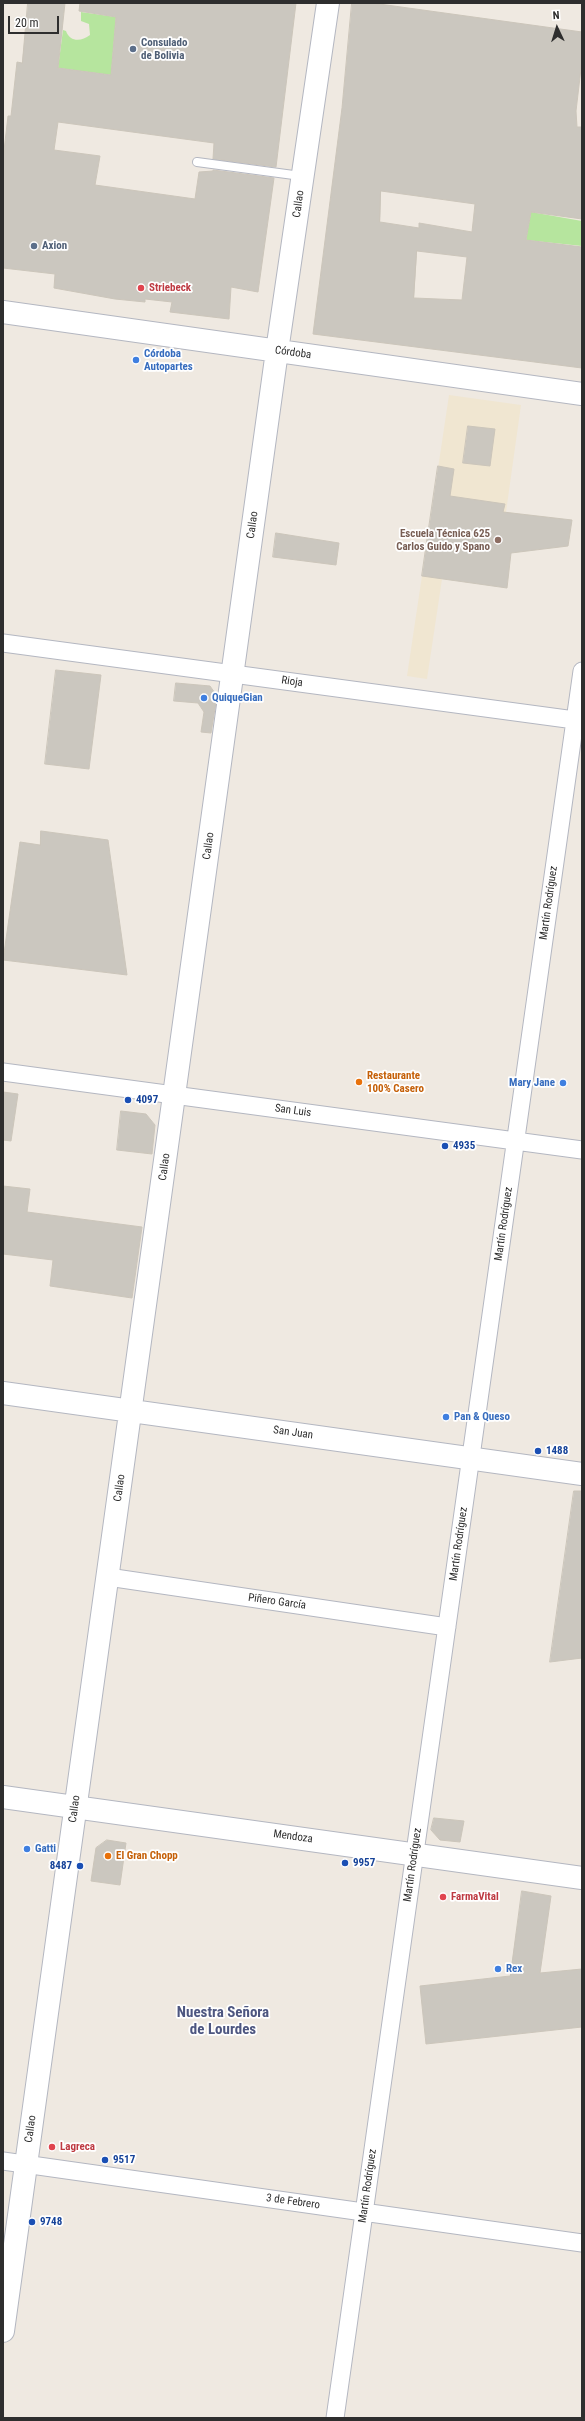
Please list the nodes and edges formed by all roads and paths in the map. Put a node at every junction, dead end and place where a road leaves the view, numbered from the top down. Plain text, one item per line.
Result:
1 (328, 3) edge
2 (197, 162) dead end
3 (303, 176) junction
4 (3, 312) edge
5 (277, 351) junction
6 (582, 394) edge
7 (3, 643) edge
8 (582, 671) edge
9 (233, 674) junction
10 (579, 720) edge
11 (3, 1072) edge
12 (174, 1095) junction
13 (516, 1141) junction
14 (582, 1150) edge
15 (3, 1393) edge
16 (131, 1411) junction
17 (471, 1458) junction
18 (582, 1474) edge
19 (108, 1577) junction
20 (447, 1627) junction
21 (3, 1797) edge
22 (76, 1807) junction
23 (415, 1854) junction
24 (582, 1878) edge
25 (3, 2162) edge
26 (26, 2165) junction
27 (365, 2212) junction
28 (582, 2243) edge
29 (3, 2331) edge
30 (335, 2418) edge

1 - 3 main road, Callao
2 - 3 lane
3 - 5 main road, Callao
4 - 5 main road, Córdoba
5 - 6 main road, Córdoba
5 - 9 main road, Callao
7 - 9 street, Rioja
8 - 10 street, Martín Rodríguez
9 - 10 street, Rioja
9 - 12 main road, Callao
10 - 13 street, Martín Rodríguez
11 - 12 street, San Luis
12 - 13 street, San Luis
12 - 16 main road, Callao
13 - 14 street, San Luis
13 - 17 street, Martín Rodríguez
15 - 16 main road, San Juan
16 - 17 main road, San Juan
16 - 19 main road, Callao
17 - 18 main road, San Juan
17 - 20 street, Martín Rodríguez
19 - 20 street, Piñero García
19 - 22 main road, Callao
20 - 23 street, Martín Rodríguez
21 - 22 main road, Mendoza
22 - 23 main road, Mendoza
22 - 26 main road, Callao
23 - 24 main road, Mendoza
23 - 27 street, Martín Rodríguez
25 - 26 street, 3 de Febrero
26 - 27 street, 3 de Febrero
26 - 29 main road, Callao
27 - 28 street, 3 de Febrero
27 - 30 street, Martín Rodríguez

